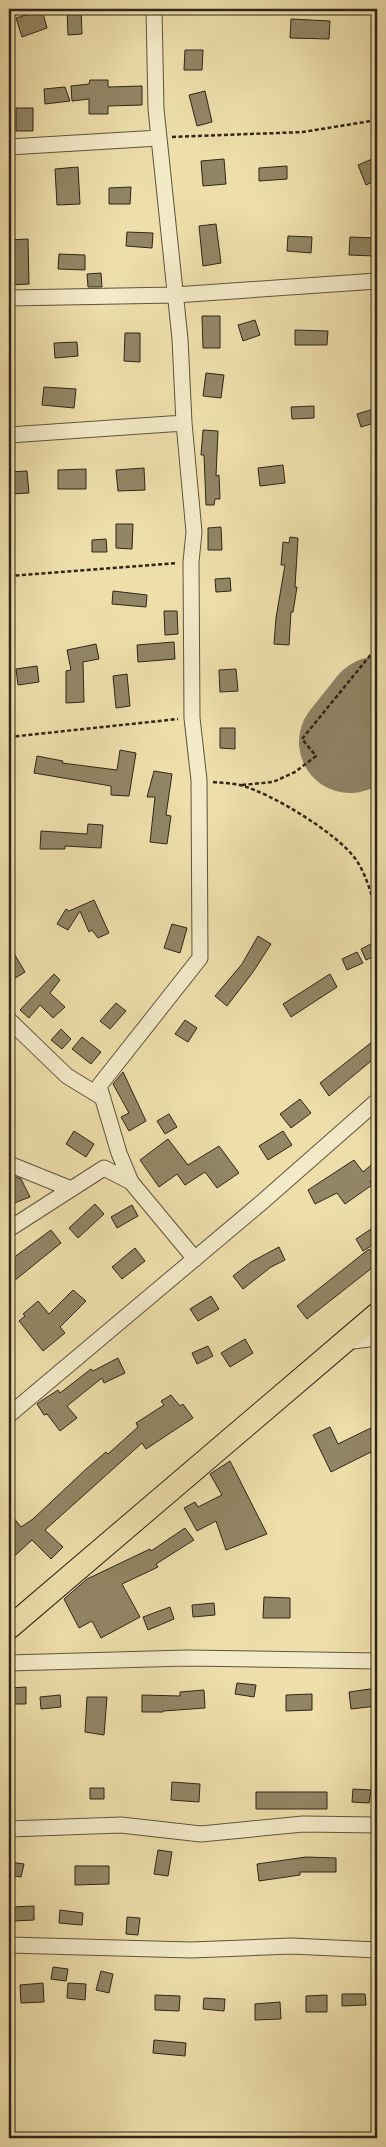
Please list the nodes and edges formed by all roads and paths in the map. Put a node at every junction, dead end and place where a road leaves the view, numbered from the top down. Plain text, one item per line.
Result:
1 (154, 9) edge
2 (377, 120) edge
3 (159, 138) junction
4 (9, 147) edge
5 (377, 280) edge
6 (175, 294) junction
7 (9, 298) edge
8 (184, 423) junction
9 (9, 435) edge
10 (191, 562) junction
11 (9, 576) edge
12 (377, 647) edge
13 (192, 718) junction
14 (9, 737) edge
15 (199, 780) junction
16 (240, 786) junction
17 (377, 914) edge
18 (9, 1020) edge
19 (103, 1098) junction
20 (377, 1101) edge
21 (9, 1164) edge
22 (131, 1182) junction
23 (72, 1189) junction
24 (9, 1229) edge
25 (195, 1259) junction
26 (377, 1314) edge
27 (377, 1338) edge
28 (341, 1342) junction
29 (9, 1415) edge
30 (9, 1628) edge
31 (377, 1661) edge
32 (9, 1663) edge
33 (377, 1824) edge
34 (9, 1829) edge
35 (9, 1945) edge
36 (377, 1950) edge

1 - 3 street
2 - 3 path
3 - 4 street
3 - 6 street
5 - 6 street
6 - 7 street
6 - 8 street
8 - 9 street
8 - 10 street
10 - 11 path
10 - 13 street
12 - 16 path
13 - 14 path
13 - 15 street
15 - 16 path
15 - 19 street
16 - 17 path
18 - 19 street
19 - 22 street
20 - 25 street
21 - 23 street
22 - 23 street
22 - 25 street
23 - 24 street
25 - 29 street
26 - 28 main road
27 - 28 street
28 - 30 main road
31 - 32 street
33 - 34 street
35 - 36 street

